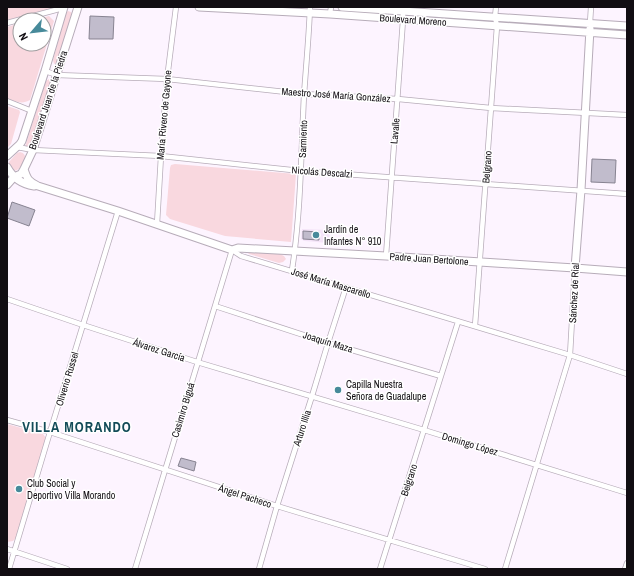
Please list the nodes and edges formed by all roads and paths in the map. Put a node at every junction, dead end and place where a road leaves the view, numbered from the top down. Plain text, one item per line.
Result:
1 (64, 7) edge
2 (78, 7) edge
3 (176, 7) edge
4 (199, 7) edge
5 (342, 7) edge
6 (496, 7) edge
7 (591, 7) edge
8 (403, 9) edge
9 (310, 10) edge
10 (331, 11) edge
11 (496, 17) junction
12 (403, 20) junction
13 (7, 22) edge
14 (590, 23) junction
15 (497, 26) junction
16 (627, 26) edge
17 (590, 33) junction
18 (627, 35) edge
19 (45, 71) junction
20 (57, 75) junction
21 (167, 79) junction
22 (304, 94) junction
23 (398, 99) junction
24 (7, 101) edge
25 (491, 108) junction
26 (32, 111) junction
27 (586, 113) junction
28 (627, 115) edge
29 (17, 147) junction
30 (33, 150) junction
31 (7, 156) edge
32 (160, 156) junction
33 (7, 167) edge
34 (24, 170) junction
35 (301, 171) junction
36 (14, 177) junction
37 (391, 177) junction
38 (485, 184) junction
39 (7, 185) edge
40 (38, 186) junction
41 (581, 190) junction
42 (627, 194) edge
43 (118, 211) junction
44 (157, 224) junction
45 (232, 250) junction
46 (295, 250) junction
47 (386, 256) junction
48 (480, 262) junction
49 (574, 268) junction
50 (292, 270) junction
51 (627, 272) edge
52 (346, 288) junction
53 (7, 299) edge
54 (215, 306) junction
55 (458, 322) junction
56 (83, 325) junction
57 (474, 326) junction
58 (328, 343) junction
59 (570, 355) junction
60 (197, 362) junction
61 (627, 374) edge
62 (441, 376) junction
63 (312, 396) junction
64 (7, 420) edge
65 (424, 430) junction
66 (50, 432) junction
67 (537, 465) junction
68 (165, 470) junction
69 (627, 493) edge
70 (277, 506) junction
71 (390, 540) junction
72 (7, 549) edge
73 (14, 551) junction
74 (627, 563) edge
75 (9, 569) edge
76 (67, 569) edge
77 (135, 569) edge
78 (259, 569) edge
79 (380, 569) edge
80 (485, 569) edge
81 (505, 569) edge
82 (625, 569) edge

1 - 13 street
1 - 19 main road, Boulevard Juan de la Piedra
2 - 20 main road, Boulevard Juan de la Piedra
3 - 21 street, María Rivero de Gayone
4 - 9 main road, Boulevard Moreno
5 - 8 main road, Boulevard Moreno
6 - 11 street, Belgrano
7 - 14 street, Sánchez de Rial
8 - 11 main road, Boulevard Moreno
8 - 12 street, Lavalle
9 - 10 main road, Boulevard Moreno
9 - 22 street, Sarmiento
10 - 12 main road, Boulevard Moreno
11 - 14 main road, Boulevard Moreno
11 - 15 street, Belgrano
12 - 15 main road, Boulevard Moreno
12 - 23 street, Lavalle
14 - 16 main road, Boulevard Moreno
14 - 17 main road, Sánchez de Rial
15 - 17 main road, Boulevard Moreno
15 - 25 street, Belgrano
17 - 18 main road, Boulevard Moreno
17 - 27 main road, Sánchez de Rial
19 - 20 street, Maestro José María González
19 - 26 main road, Boulevard Juan de la Piedra
20 - 21 street, Maestro José María González
20 - 30 main road, Boulevard Juan de la Piedra
21 - 22 street, Maestro José María González
21 - 32 street, María Rivero de Gayone
22 - 23 street, Maestro José María González
22 - 35 street, Sarmiento
23 - 25 street, Maestro José María González
23 - 37 street, Lavalle
24 - 26 street
25 - 27 street, Maestro José María González
25 - 38 street, Belgrano
26 - 29 main road, Boulevard Juan de la Piedra
27 - 28 street, Maestro José María González
27 - 41 main road, Sánchez de Rial
29 - 30 street, Nicolás Descalzi
29 - 31 main road, Boulevard Juan de la Piedra
30 - 32 street, Nicolás Descalzi
30 - 34 main road, Boulevard Juan de la Piedra
32 - 35 street, Nicolás Descalzi
32 - 44 street, María Rivero de Gayone
33 - 36 main road
34 - 36 main road
34 - 40 main road
35 - 37 street, Nicolás Descalzi
35 - 46 street, Sarmiento
36 - 39 main road
36 - 40 main road, José María Mascarello
37 - 38 street, Nicolás Descalzi
37 - 47 street, Lavalle
38 - 41 street, Nicolás Descalzi
38 - 48 street, Belgrano
40 - 43 main road, José María Mascarello
41 - 42 street, Nicolás Descalzi
41 - 49 main road, Sánchez de Rial
43 - 44 main road, José María Mascarello
43 - 56 street, Oliverio Russel
44 - 45 main road, José María Mascarello
45 - 46 main road, Padre Juan Bertolone
45 - 50 street, José María Mascarello
45 - 54 street, Casimiro Biguá
46 - 47 main road, Padre Juan Bertolone
46 - 50 street, Sarmiento
47 - 48 main road, Padre Juan Bertolone
48 - 49 main road, Padre Juan Bertolone
48 - 57 street, Belgrano
49 - 51 main road, Padre Juan Bertolone
49 - 59 street, Sánchez de Rial
50 - 52 street, José María Mascarello
52 - 55 street, José María Mascarello
52 - 58 street, Arturo Illia
53 - 56 street, Álvarez García
54 - 58 street, Joaquín Maza
54 - 60 street, Casimiro Biguá
55 - 57 street, José María Mascarello
55 - 62 street, Belgrano
56 - 60 street, Álvarez García
56 - 66 street, Oliverio Russel
57 - 59 street, José María Mascarello
58 - 62 street, Joaquín Maza
58 - 63 street, Arturo Illia
59 - 61 street, José María Mascarello
59 - 67 street, Sánchez de Rial
60 - 63 street, Álvarez García
60 - 68 street, Casimiro Biguá
62 - 65 street, Belgrano
63 - 65 street, Domingo López
63 - 70 street, Arturo Illia
64 - 66 street, Ángel Pacheco
65 - 67 street, Domingo López
65 - 71 street, Belgrano
66 - 68 street, Ángel Pacheco
66 - 73 street, Oliverio Russel
67 - 69 street, Domingo López
67 - 81 street, Sánchez de Rial
68 - 70 street, Ángel Pacheco
68 - 77 street, Casimiro Biguá
70 - 71 street, Ángel Pacheco
70 - 78 street, Arturo Illia
71 - 79 street, Belgrano
71 - 80 street, Ángel Pacheco
72 - 73 street
73 - 75 street, Oliverio Russel
73 - 76 street
74 - 82 street

